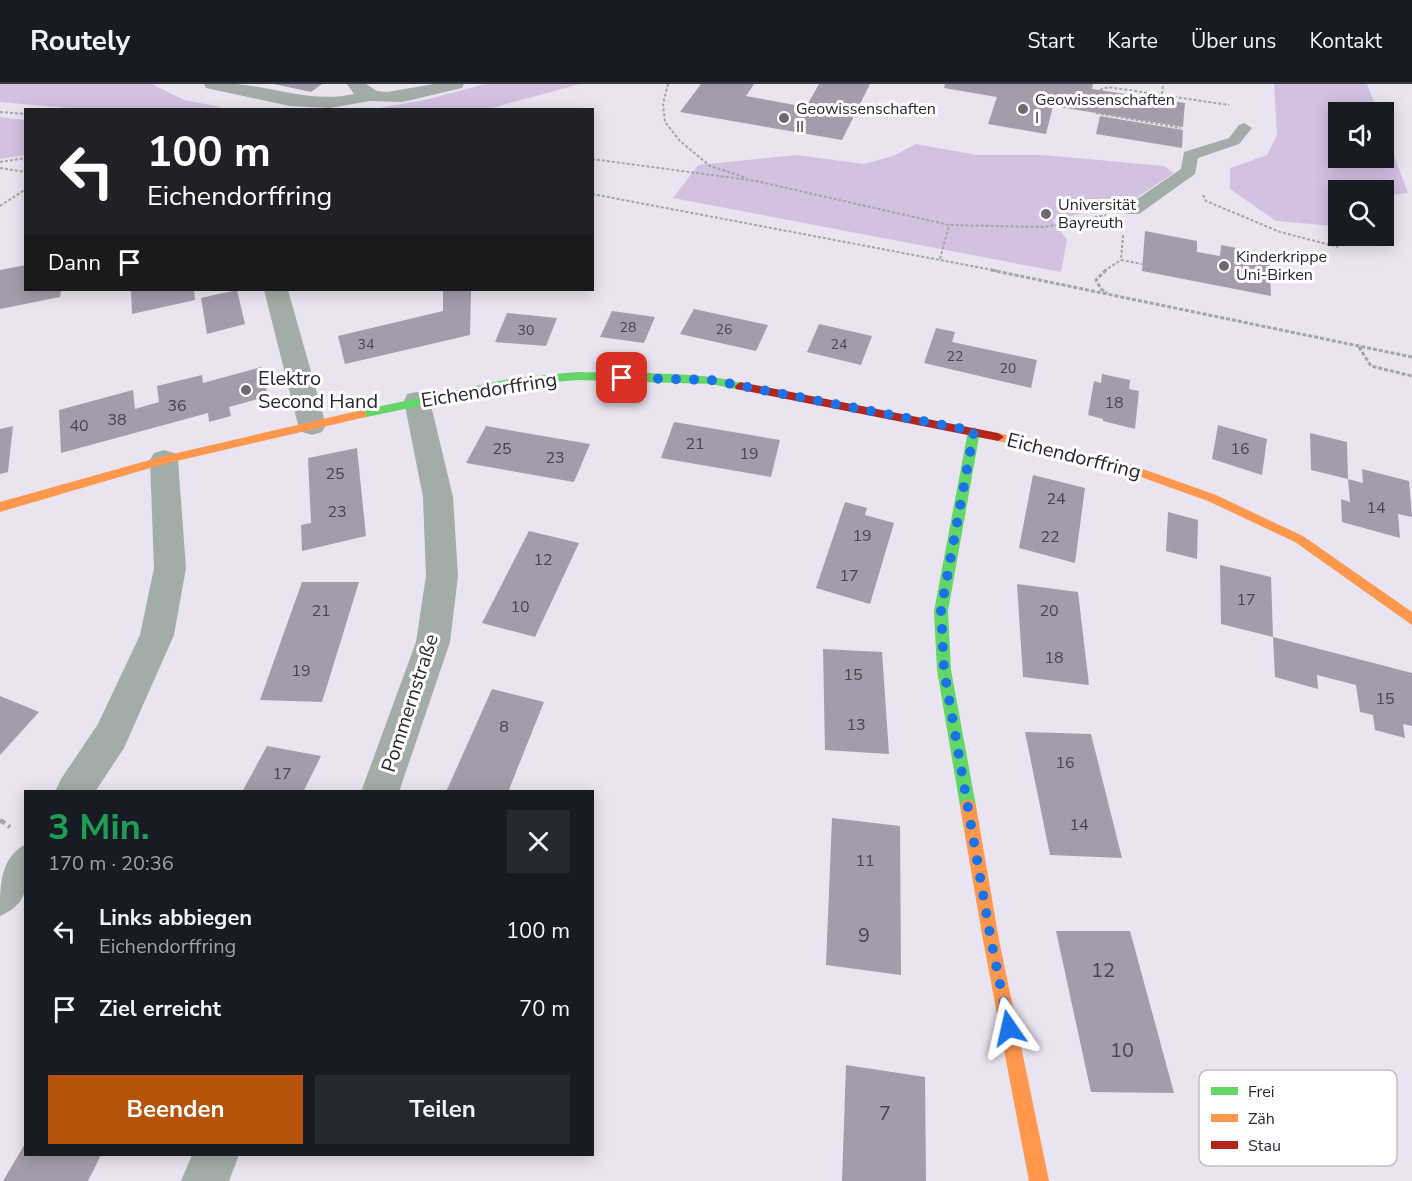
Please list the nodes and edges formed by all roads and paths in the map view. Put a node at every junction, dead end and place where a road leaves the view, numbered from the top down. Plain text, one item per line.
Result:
1 (213, 84) edge
2 (455, 84) edge
3 (668, 84) edge
4 (1118, 84) edge
5 (1163, 84) edge
6 (1108, 87) junction
7 (362, 90) edge
8 (1100, 90) dead end
9 (1162, 94) junction
10 (252, 102) edge
11 (1232, 106) dead end
12 (0, 112) edge
13 (1096, 113) dead end
14 (24, 114) edge
15 (1244, 128) dead end
16 (1211, 148) junction
17 (24, 158) edge
18 (594, 159) edge
19 (0, 162) edge
20 (0, 168) edge
21 (1189, 171) junction
22 (24, 172) edge
23 (756, 181) junction
24 (24, 190) edge
25 (594, 194) edge
26 (0, 206) edge
27 (1133, 210) junction
28 (949, 225) junction
29 (1338, 247) dead end
30 (940, 259) junction
31 (1121, 260) junction
32 (1142, 264) dead end
33 (276, 291) edge
34 (1109, 294) junction
35 (1359, 346) junction
36 (1412, 357) edge
37 (1412, 376) edge
38 (417, 401) junction
39 (312, 425) junction
40 (974, 431) junction
41 (164, 460) junction
42 (0, 507) edge
43 (1412, 619) edge
44 (75, 790) edge
45 (381, 790) edge
46 (24, 866) edge
47 (0, 896) edge
48 (216, 1156) edge
49 (205, 1181) edge
50 (1039, 1181) edge

1 - 10 street
2 - 7 street
3 - 23 path
4 - 6 path
5 - 9 path
6 - 8 path
6 - 9 path
7 - 10 street
9 - 11 path
12 - 14 path
13 - 16 path
15 - 16 lane
16 - 21 lane
17 - 19 path
18 - 23 path
20 - 22 path
21 - 27 lane
21 - 29 path
23 - 28 path
24 - 26 path
25 - 30 path
27 - 28 path
27 - 31 path
28 - 30 path
30 - 34 path
31 - 32 path
31 - 34 path
33 - 39 street
34 - 35 path
35 - 36 path
35 - 37 path
38 - 39 street, Eichendorffring
38 - 40 street, Eichendorffring
38 - 45 street, Pommernstraße
39 - 41 street, Eichendorffring
40 - 43 street, Eichendorffring
40 - 50 street
41 - 42 street, Eichendorffring
41 - 44 street
46 - 47 street
48 - 49 street

